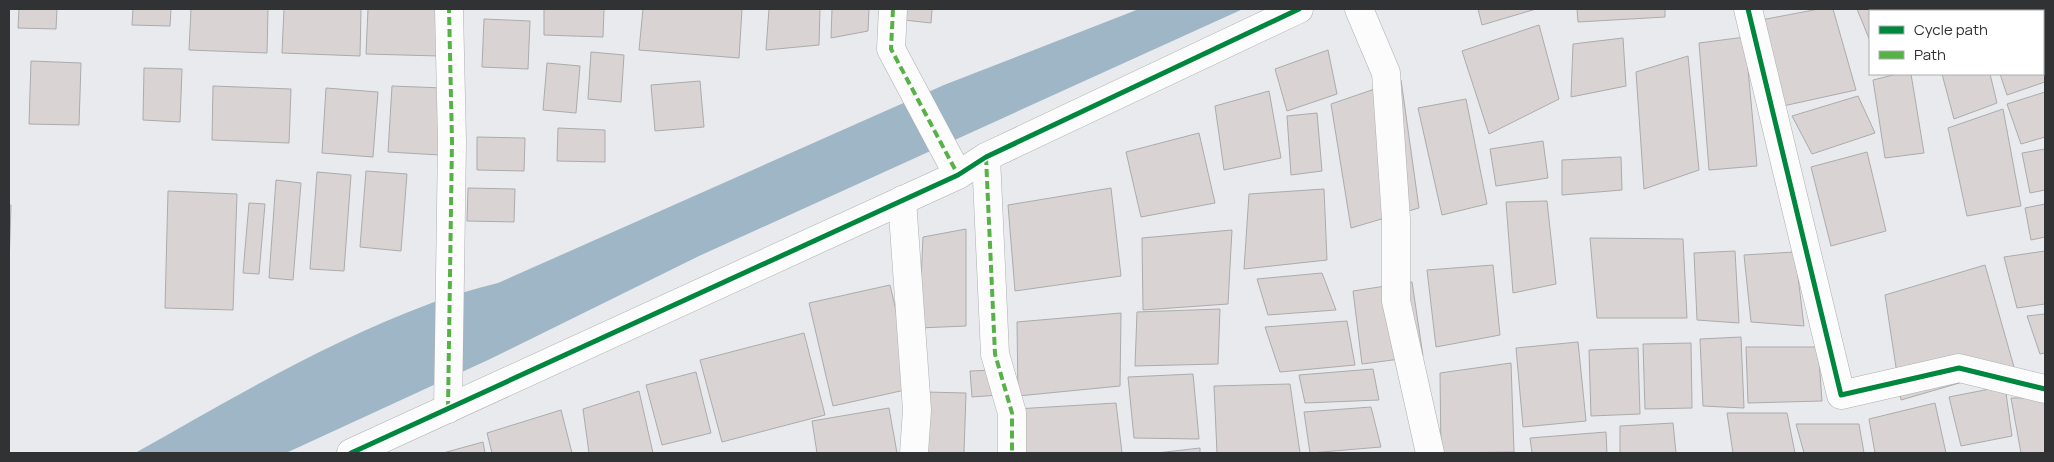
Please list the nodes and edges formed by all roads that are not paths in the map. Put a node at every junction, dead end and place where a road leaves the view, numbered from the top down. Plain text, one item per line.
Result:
1 (449, 9) edge
2 (893, 9) edge
3 (1299, 9) edge
4 (1359, 9) edge
5 (1748, 9) edge
6 (986, 157) junction
7 (958, 175) junction
8 (902, 200) junction
9 (2045, 389) edge
10 (448, 409) junction
11 (351, 453) edge
12 (914, 453) edge
13 (1012, 453) edge
14 (1430, 453) edge

1 - 10 street
2 - 7 street
3 - 6 street
4 - 14 street
5 - 9 street
6 - 7 street
6 - 13 street
7 - 8 street
8 - 10 street
8 - 12 street
10 - 11 street

